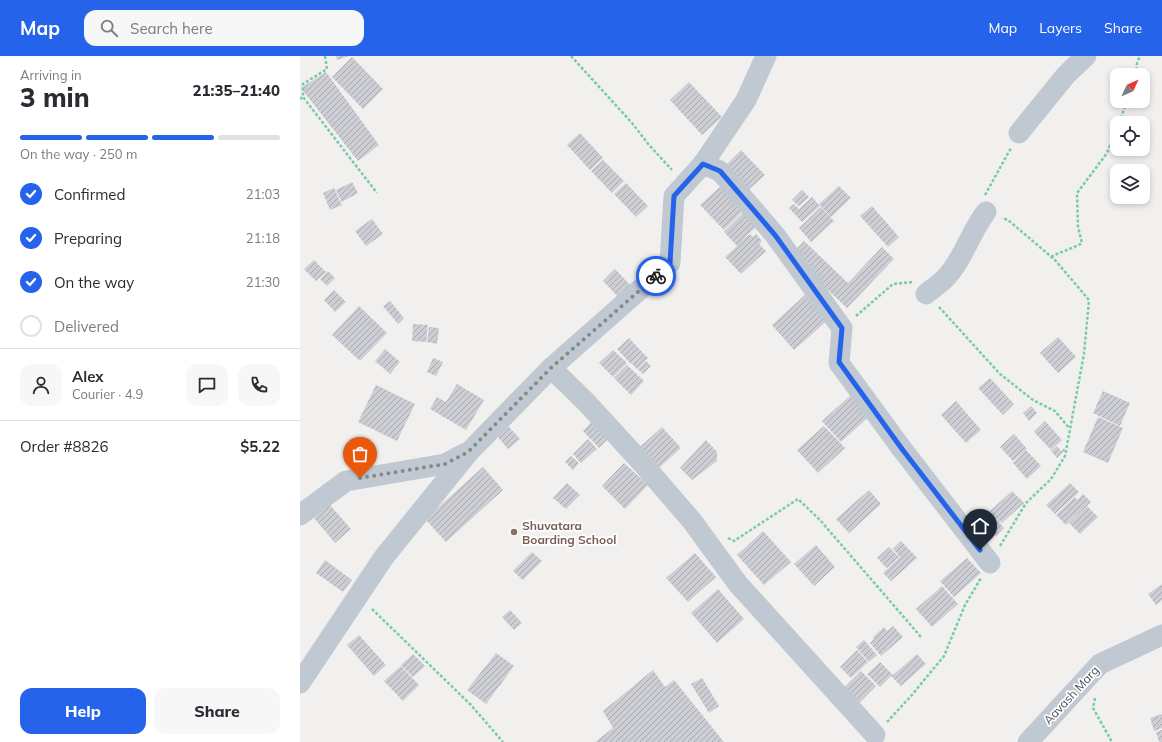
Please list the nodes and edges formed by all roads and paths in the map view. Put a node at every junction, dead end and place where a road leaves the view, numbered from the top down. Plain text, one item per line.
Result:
1 (325, 56) edge
2 (571, 56) edge
3 (766, 56) edge
4 (1140, 56) edge
5 (1083, 58) edge
6 (1137, 68) edge
7 (303, 97) junction
8 (300, 100) edge
9 (1019, 133) joint
10 (1110, 146) edge
11 (703, 164) junction
12 (685, 184) junction
13 (377, 193) dead end
14 (986, 212) junction
15 (1051, 257) junction
16 (926, 294) junction
17 (842, 328) junction
18 (551, 368) junction
19 (1069, 428) junction
20 (468, 452) junction
21 (300, 515) edge
22 (727, 538) dead end
23 (990, 563) junction
24 (358, 596) junction
25 (1162, 635) edge
26 (921, 637) dead end
27 (300, 683) edge
28 (1095, 692) dead end
29 (875, 736) joint
30 (503, 742) edge
31 (1028, 742) edge
32 (1112, 742) edge

1 - 7 path
2 - 12 path
3 - 11 street
4 - 6 path
5 - 9 street
7 - 8 path
7 - 13 path
9 - 14 path
10 - 15 path
11 - 12 street
11 - 17 street
12 - 18 street
14 - 15 path
14 - 16 street
15 - 19 path
16 - 17 path
16 - 19 path
17 - 23 street
18 - 20 street
18 - 29 street
19 - 23 path
20 - 21 street
20 - 24 street
22 - 26 path
23 - 29 path
24 - 27 street
24 - 30 path
25 - 31 street, Aavash Marg
28 - 32 path

